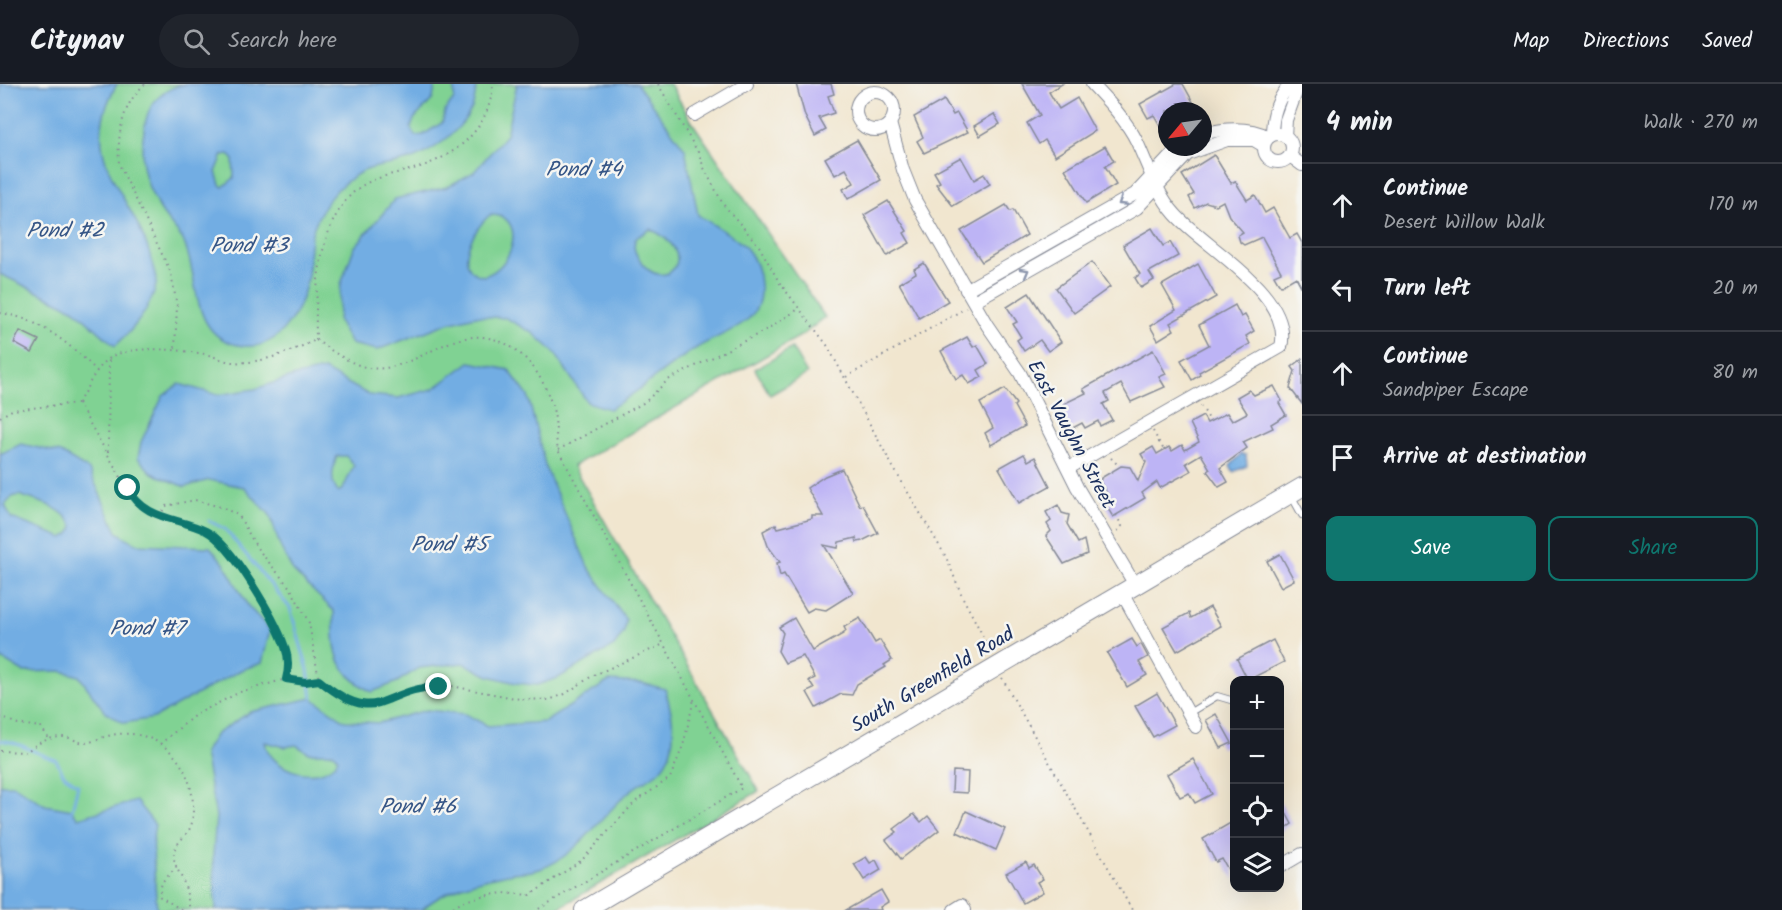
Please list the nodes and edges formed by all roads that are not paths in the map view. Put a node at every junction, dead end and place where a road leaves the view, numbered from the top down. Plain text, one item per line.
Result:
1 (747, 84) edge
2 (1092, 84) edge
3 (1291, 84) edge
4 (1299, 84) edge
5 (694, 115) dead end
6 (890, 123) dead end
7 (1212, 132) edge
8 (1285, 136) junction
9 (1269, 139) junction
10 (1170, 156) edge
11 (1290, 156) junction
12 (1302, 165) edge
13 (1152, 174) junction
14 (1157, 188) junction
15 (1054, 249) junction
16 (966, 290) junction
17 (970, 305) junction
18 (1069, 468) junction
19 (1296, 490) edge
20 (1302, 515) edge
21 (1128, 589) junction
22 (1230, 700) edge
23 (1189, 713) junction
24 (1196, 727) dead end
25 (1302, 854) edge
26 (1284, 865) edge
27 (584, 910) edge

1 - 5 street
2 - 13 street
3 - 9 street
4 - 8 street
6 - 16 street, East Vaughn Street
7 - 9 street
8 - 9 street
8 - 11 street
9 - 11 street
9 - 14 street
10 - 13 street
11 - 12 street
13 - 14 street
13 -> 15 street
14 - 15 street
14 - 18 street
15 - 16 street
17 -> 15 street
16 - 17 street, East Vaughn Street
17 - 18 street, East Vaughn Street
18 - 21 street, East Vaughn Street
19 - 20 lane
19 - 21 main road, South Greenfield Road
21 - 23 street, East Vaughn Street
21 - 27 main road, South Greenfield Road
22 - 23 lane
23 - 24 street, East Vaughn Street
25 - 26 street

